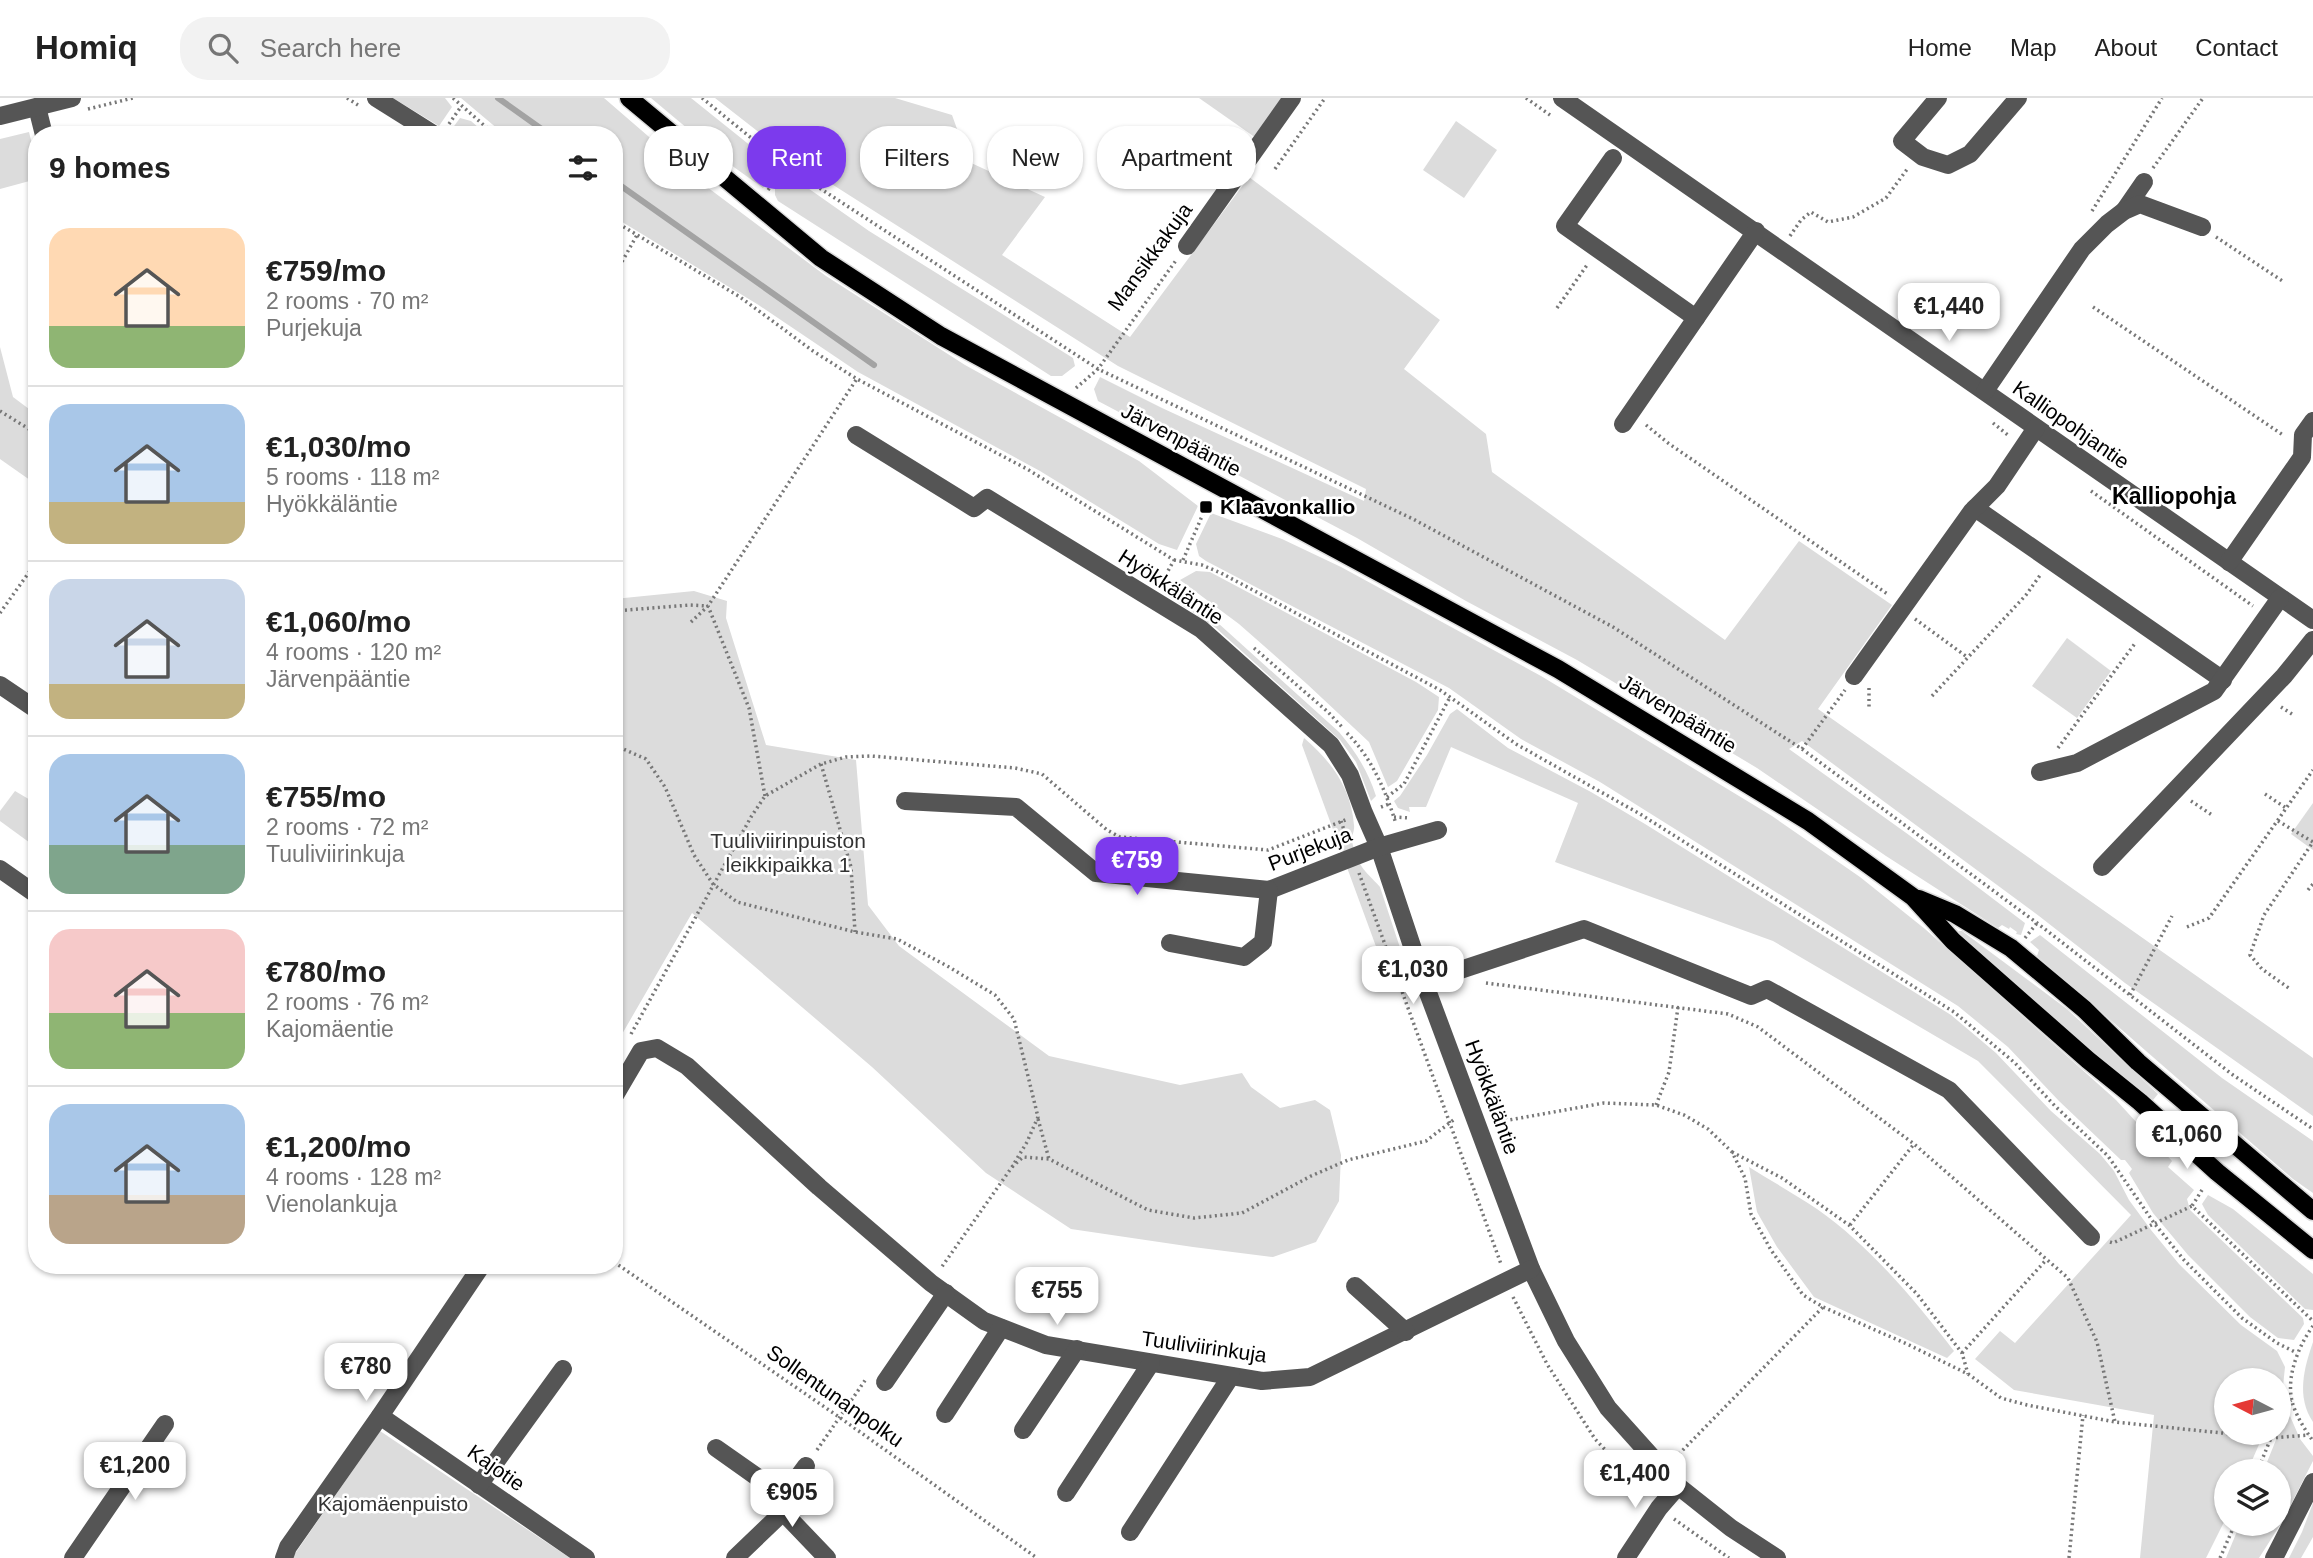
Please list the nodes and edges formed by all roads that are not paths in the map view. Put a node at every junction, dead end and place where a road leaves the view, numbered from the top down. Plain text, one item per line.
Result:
1 (72, 98) edge
2 (376, 98) edge
3 (629, 98) edge
4 (1292, 98) edge
5 (1562, 98) edge
6 (1938, 98) edge
7 (2018, 98) edge
8 (37, 107) junction
9 (0, 116) edge
10 (42, 126) edge
11 (433, 126) edge
12 (1612, 158) dead end
13 (2144, 182) road end
14 (2124, 211) junction
15 (2202, 227) road end
16 (1756, 231) junction
17 (1187, 246) road end
18 (1696, 318) junction
19 (1985, 391) junction
20 (1627, 418) road end
21 (2313, 421) edge
22 (2036, 428) junction
23 (856, 435) dead end
24 (1975, 508) junction
25 (2229, 562) junction
26 (2280, 598) junction
27 (2313, 620) edge
28 (2313, 640) edge
29 (1854, 676) road end
30 (2222, 680) junction
31 (0, 685) edge
32 (28, 704) edge
33 (2040, 772) road end
34 (905, 801) dead end
35 (1438, 830) dead end
36 (1379, 847) junction
37 (2102, 867) dead end
38 (0, 869) edge
39 (28, 889) edge
40 (1269, 890) junction
41 (1913, 897) junction
42 (1170, 943) dead end
43 (1424, 982) junction
44 (623, 1082) edge
45 (2313, 1211) edge
46 (2091, 1237) road end
47 (2313, 1250) edge
48 (1531, 1269) junction
49 (476, 1274) edge
50 (1355, 1286) dead end
51 (946, 1293) junction
52 (1001, 1328) junction
53 (1406, 1332) junction
54 (1077, 1349) junction
55 (1151, 1363) junction
56 (563, 1368) dead end
57 (1231, 1376) junction
58 (885, 1382) dead end
59 (945, 1413) dead end
60 (380, 1416) junction
61 (165, 1424) dead end
62 (1023, 1430) dead end
63 (716, 1447) dead end
64 (806, 1466) dead end
65 (2313, 1482) edge
66 (479, 1485) junction
67 (1678, 1486) junction
68 (1066, 1493) dead end
69 (783, 1504) junction
70 (1130, 1532) dead end
71 (73, 1558) edge
72 (284, 1558) edge
73 (586, 1558) edge
74 (735, 1558) edge
75 (827, 1558) edge
76 (1626, 1558) edge
77 (1777, 1558) edge
78 (2274, 1558) edge

1 - 8 street
2 - 11 street
3 - 41 main road, Järvenpääntie
4 - 17 street, Mansikkakuja
5 - 16 street, Kalliopohjantie
6 - 7 street
8 - 9 street
8 - 10 street
12 - 18 street
13 - 14 street
14 - 15 street
14 - 19 street
16 - 18 street
16 - 19 street, Kalliopohjantie
18 - 20 street
19 - 22 street, Kalliopohjantie
21 - 25 street
22 - 24 street
22 - 25 street, Kalliopohjantie
23 - 36 street, Hyökkäläntie
24 - 29 street
24 - 30 street
25 - 26 street, Kalliopohjantie
26 - 27 street, Kalliopohjantie
26 - 30 street
28 - 37 street
30 - 33 street
31 - 32 street
34 - 40 street, Purjekuja
35 - 36 street, Purjekuja
36 - 40 street, Purjekuja
36 - 43 street, Hyökkäläntie
38 - 39 street
40 - 42 street
41 - 45 main road, Järvenpääntie
41 - 47 main road, Järvenpääntie
43 - 46 street
43 - 48 street, Hyökkäläntie
44 - 51 street, Tuuliviirinkuja
48 - 53 street, Tuuliviirinkuja
48 - 67 street, Hyökkäläntie
49 - 60 street
50 - 53 street
51 - 52 street, Tuuliviirinkuja
51 - 58 street
52 - 54 street, Tuuliviirinkuja
52 - 59 street
53 - 57 street, Tuuliviirinkuja
54 - 55 street, Tuuliviirinkuja
54 - 62 street
55 - 57 street, Tuuliviirinkuja
55 - 68 street
56 - 66 street
57 - 70 street
60 - 66 street, Kajotie
60 - 72 street
61 - 71 street
63 - 69 street
64 - 69 street
65 - 78 street
66 - 73 street, Kajotie
67 - 76 street
67 - 77 street, Hyökkäläntie
69 - 74 street
69 - 75 street

